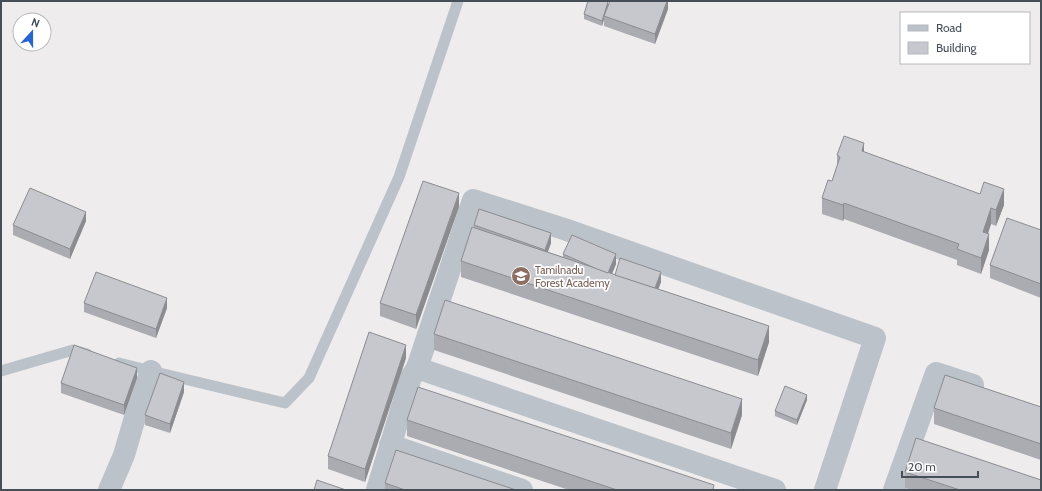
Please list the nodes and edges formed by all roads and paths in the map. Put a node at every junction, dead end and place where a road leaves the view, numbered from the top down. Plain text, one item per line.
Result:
1 (458, 1) edge
2 (94, 356) edge
3 (108, 360) edge
4 (417, 368) junction
5 (1, 371) edge
6 (151, 371) junction
7 (988, 390) edge
8 (390, 444) junction
9 (109, 490) edge
10 (377, 490) edge
11 (522, 490) edge
12 (775, 490) edge
13 (825, 490) edge
14 (894, 490) edge

1 - 6 lane
2 - 5 lane
3 - 6 lane
4 - 8 street
4 - 12 street
4 - 13 street
6 - 9 street
7 - 14 street
8 - 10 street
8 - 11 street

